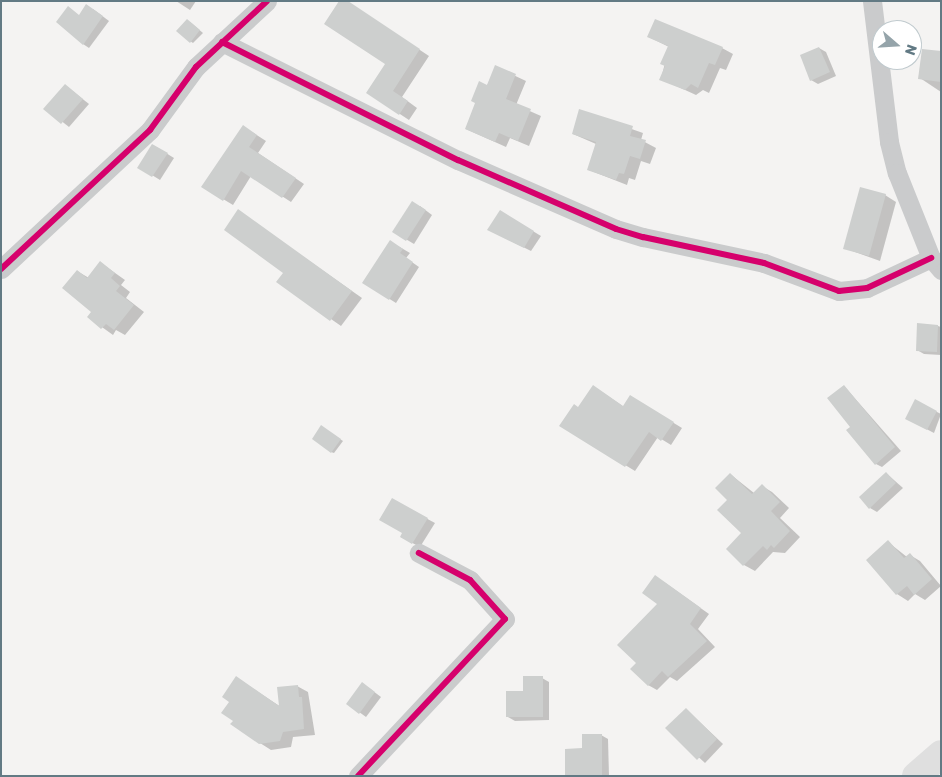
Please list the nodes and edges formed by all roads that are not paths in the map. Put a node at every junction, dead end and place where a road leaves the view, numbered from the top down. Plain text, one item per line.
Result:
1 (266, 1) edge
2 (872, 1) edge
3 (222, 42) junction
4 (936, 264) edge
5 (1, 269) edge
6 (419, 553) dead end
7 (941, 754) edge
8 (358, 776) edge
9 (916, 776) edge

1 - 3 street
2 - 4 street
3 - 4 street
3 - 5 street
6 - 8 street
7 - 9 highway

